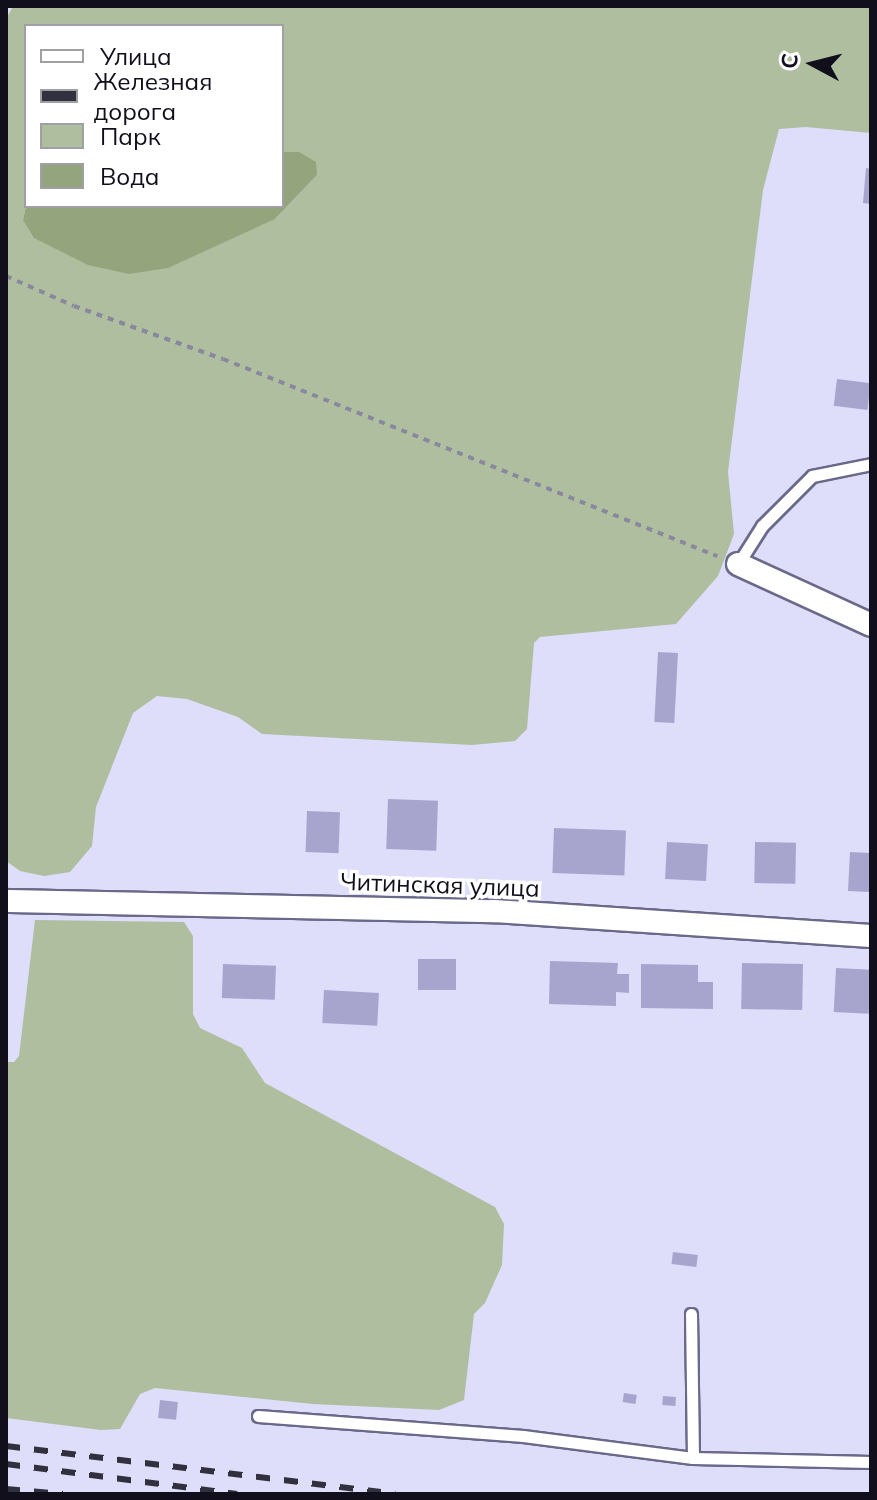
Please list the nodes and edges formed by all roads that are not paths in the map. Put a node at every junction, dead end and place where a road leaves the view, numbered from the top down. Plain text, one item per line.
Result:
1 (871, 464) edge
2 (738, 564) joint
3 (871, 625) edge
4 (6, 901) edge
5 (871, 936) edge
6 (691, 1314) dead end
7 (258, 1416) dead end
8 (693, 1458) junction
9 (871, 1462) edge

1 - 2 lane
2 - 3 street
4 - 5 street, Читинская улица
6 - 8 lane
7 - 8 lane
8 - 9 lane

